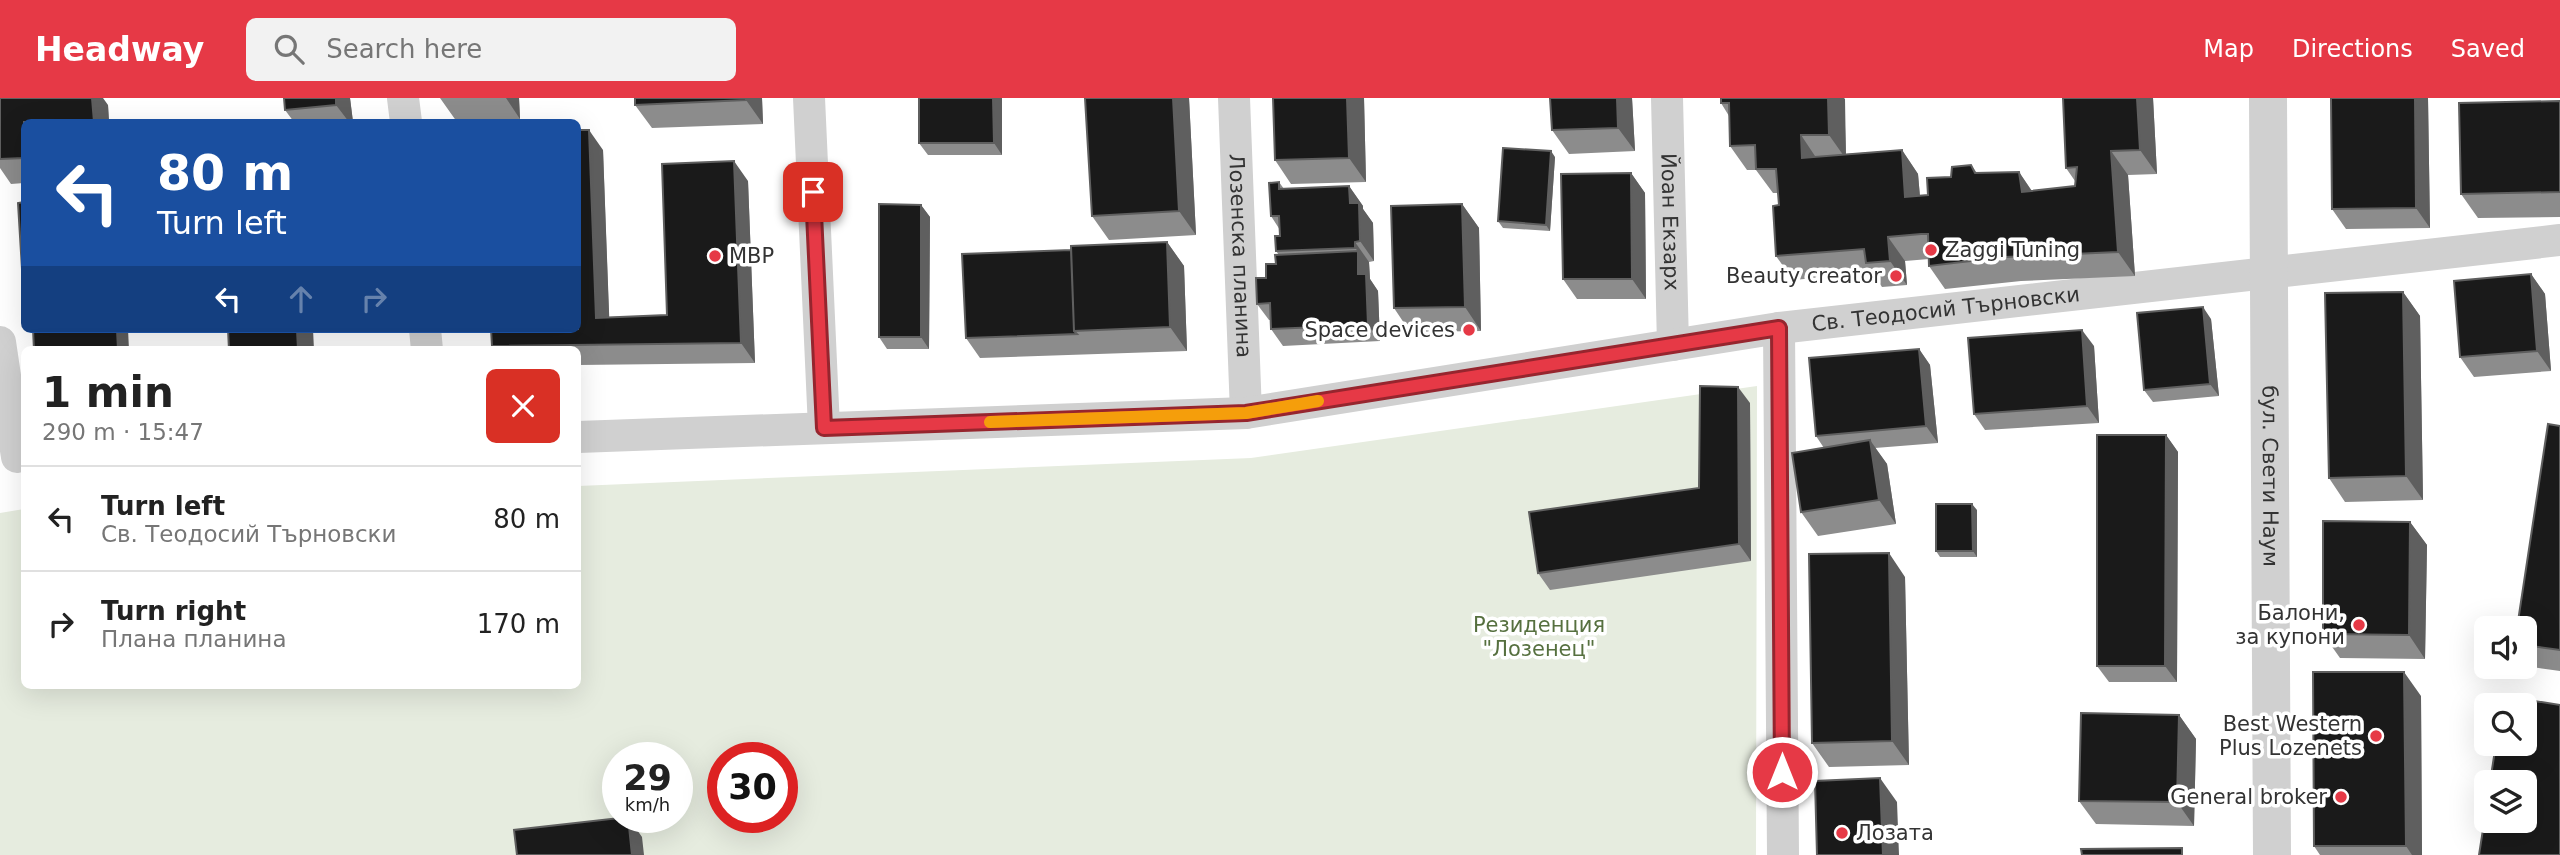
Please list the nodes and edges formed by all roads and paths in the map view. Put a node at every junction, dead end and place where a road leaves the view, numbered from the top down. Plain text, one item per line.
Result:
1 (403, 98) edge
2 (808, 98) edge
3 (1234, 98) edge
4 (1667, 98) edge
5 (2268, 98) edge
6 (405, 119) edge
7 (2560, 240) edge
8 (2269, 272) junction
9 (1779, 328) junction
10 (0, 342) edge
11 (1673, 345) junction
12 (1246, 413) junction
13 (824, 428) junction
14 (581, 437) edge
15 (14, 458) edge
16 (1783, 855) edge
17 (2272, 855) edge

1 - 6 street
2 - 13 street
3 - 12 street, Лозенска планина
4 - 11 street, Йоан Екзарх
5 - 8 street, бул. Свети Наум
7 - 8 street, Св. Теодосий Търновски
8 - 9 street, Св. Теодосий Търновски
8 - 17 street, бул. Свети Наум
9 - 11 street, Св. Теодосий Търновски
9 - 16 street
10 - 15 street
11 - 12 street, Св. Теодосий Търновски
12 - 13 street, Св. Теодосий Търновски
13 - 14 street, Св. Теодосий Търновски

